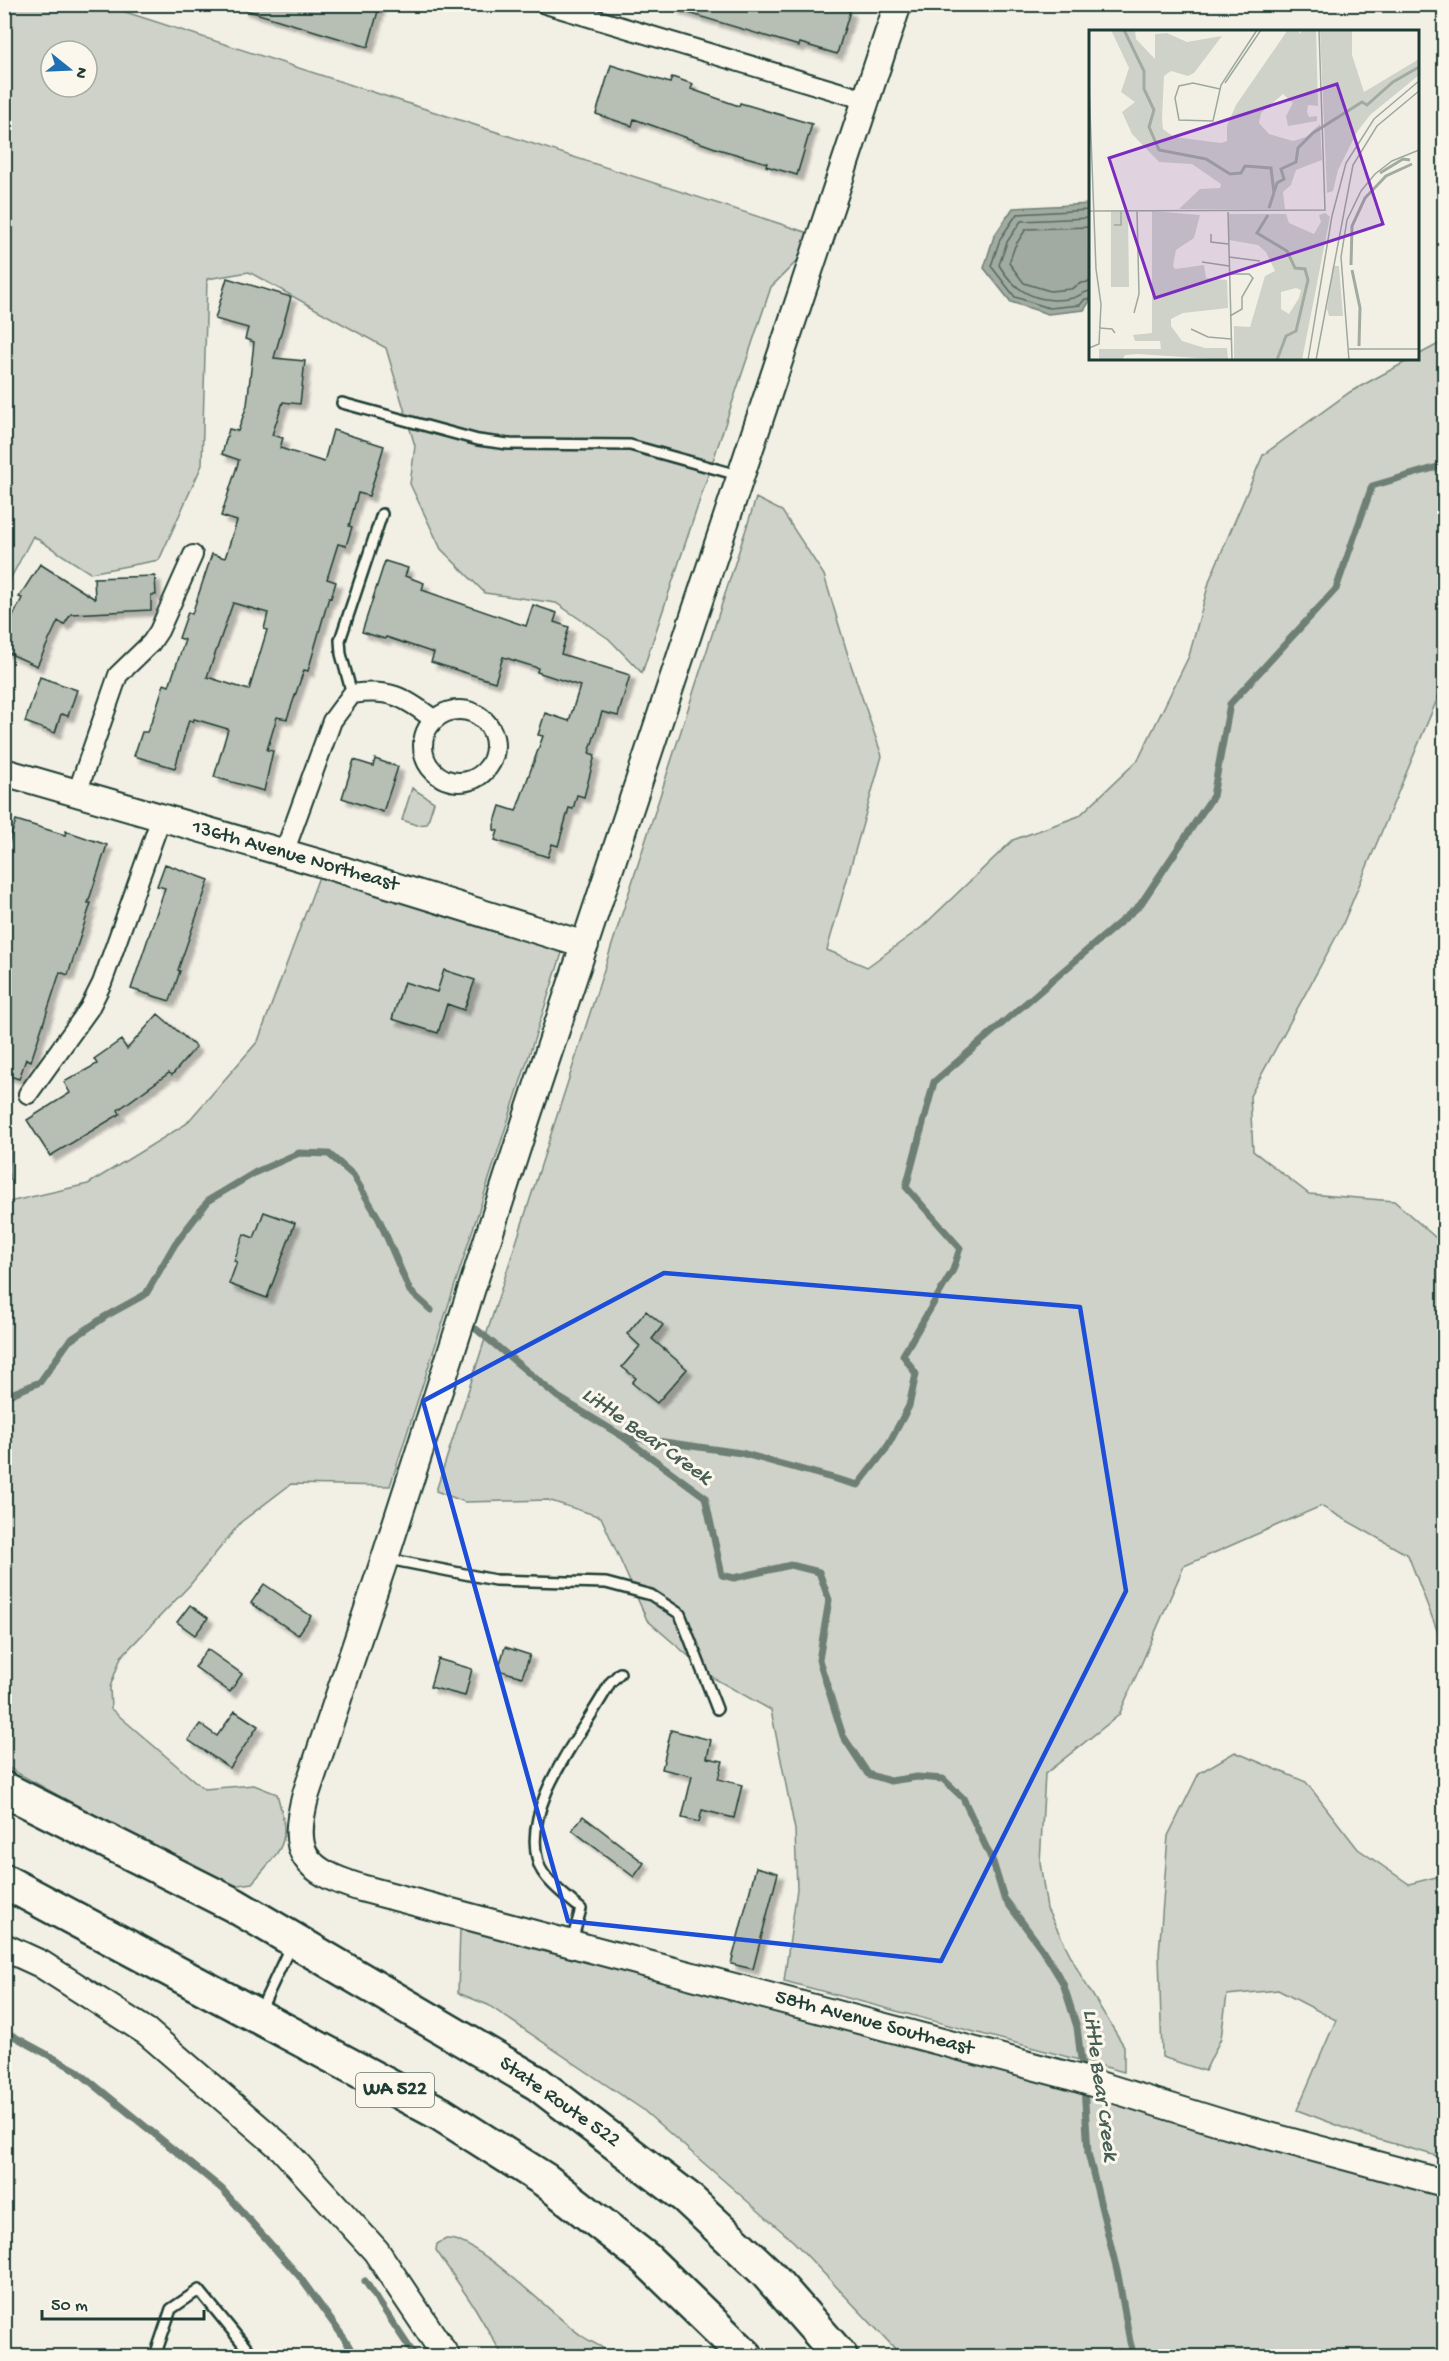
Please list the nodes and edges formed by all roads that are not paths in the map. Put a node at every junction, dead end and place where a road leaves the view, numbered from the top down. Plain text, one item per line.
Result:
1 (545, 4) edge
2 (897, 4) edge
3 (866, 100) junction
4 (342, 403) dead end
5 (740, 476) junction
6 (382, 514) dead end
7 (193, 555) dead end
8 (352, 694) junction
9 (433, 719) junction
10 (4, 772) edge
11 (77, 793) junction
12 (161, 818) junction
13 (284, 853) junction
14 (585, 945) junction
15 (28, 1094) dead end
16 (385, 1558) junction
17 (620, 1673) dead end
18 (717, 1709) dead end
19 (4, 1789) edge
20 (4, 1881) edge
21 (294, 1940) junction
22 (571, 1944) junction
23 (4, 1947) edge
24 (258, 2016) junction
25 (1444, 2183) edge
26 (155, 2356) edge
27 (253, 2356) edge
28 (446, 2356) edge
29 (746, 2356) edge
30 (840, 2356) edge

1 - 3 street
2 - 3 street
3 - 5 street
4 - 5 lane
5 - 14 street
6 - 8 lane
7 - 11 street
8 - 9 street
8 - 13 street
9 - 9 street
10 - 11 street, 136th Avenue Northeast
11 - 12 street, 136th Avenue Northeast
12 - 13 street, 136th Avenue Northeast
12 - 15 street
13 - 14 street, 136th Avenue Northeast
14 - 16 street
16 - 18 lane
16 - 22 street, 58th Avenue Southeast
17 - 22 lane
19 - 21 highway, State Route 522
20 - 24 highway, WA 522
21 - 24 lane
21 - 30 highway, State Route 522
22 - 25 street, 58th Avenue Southeast
23 - 28 street
24 - 29 highway, WA 522
26 - 27 lane

